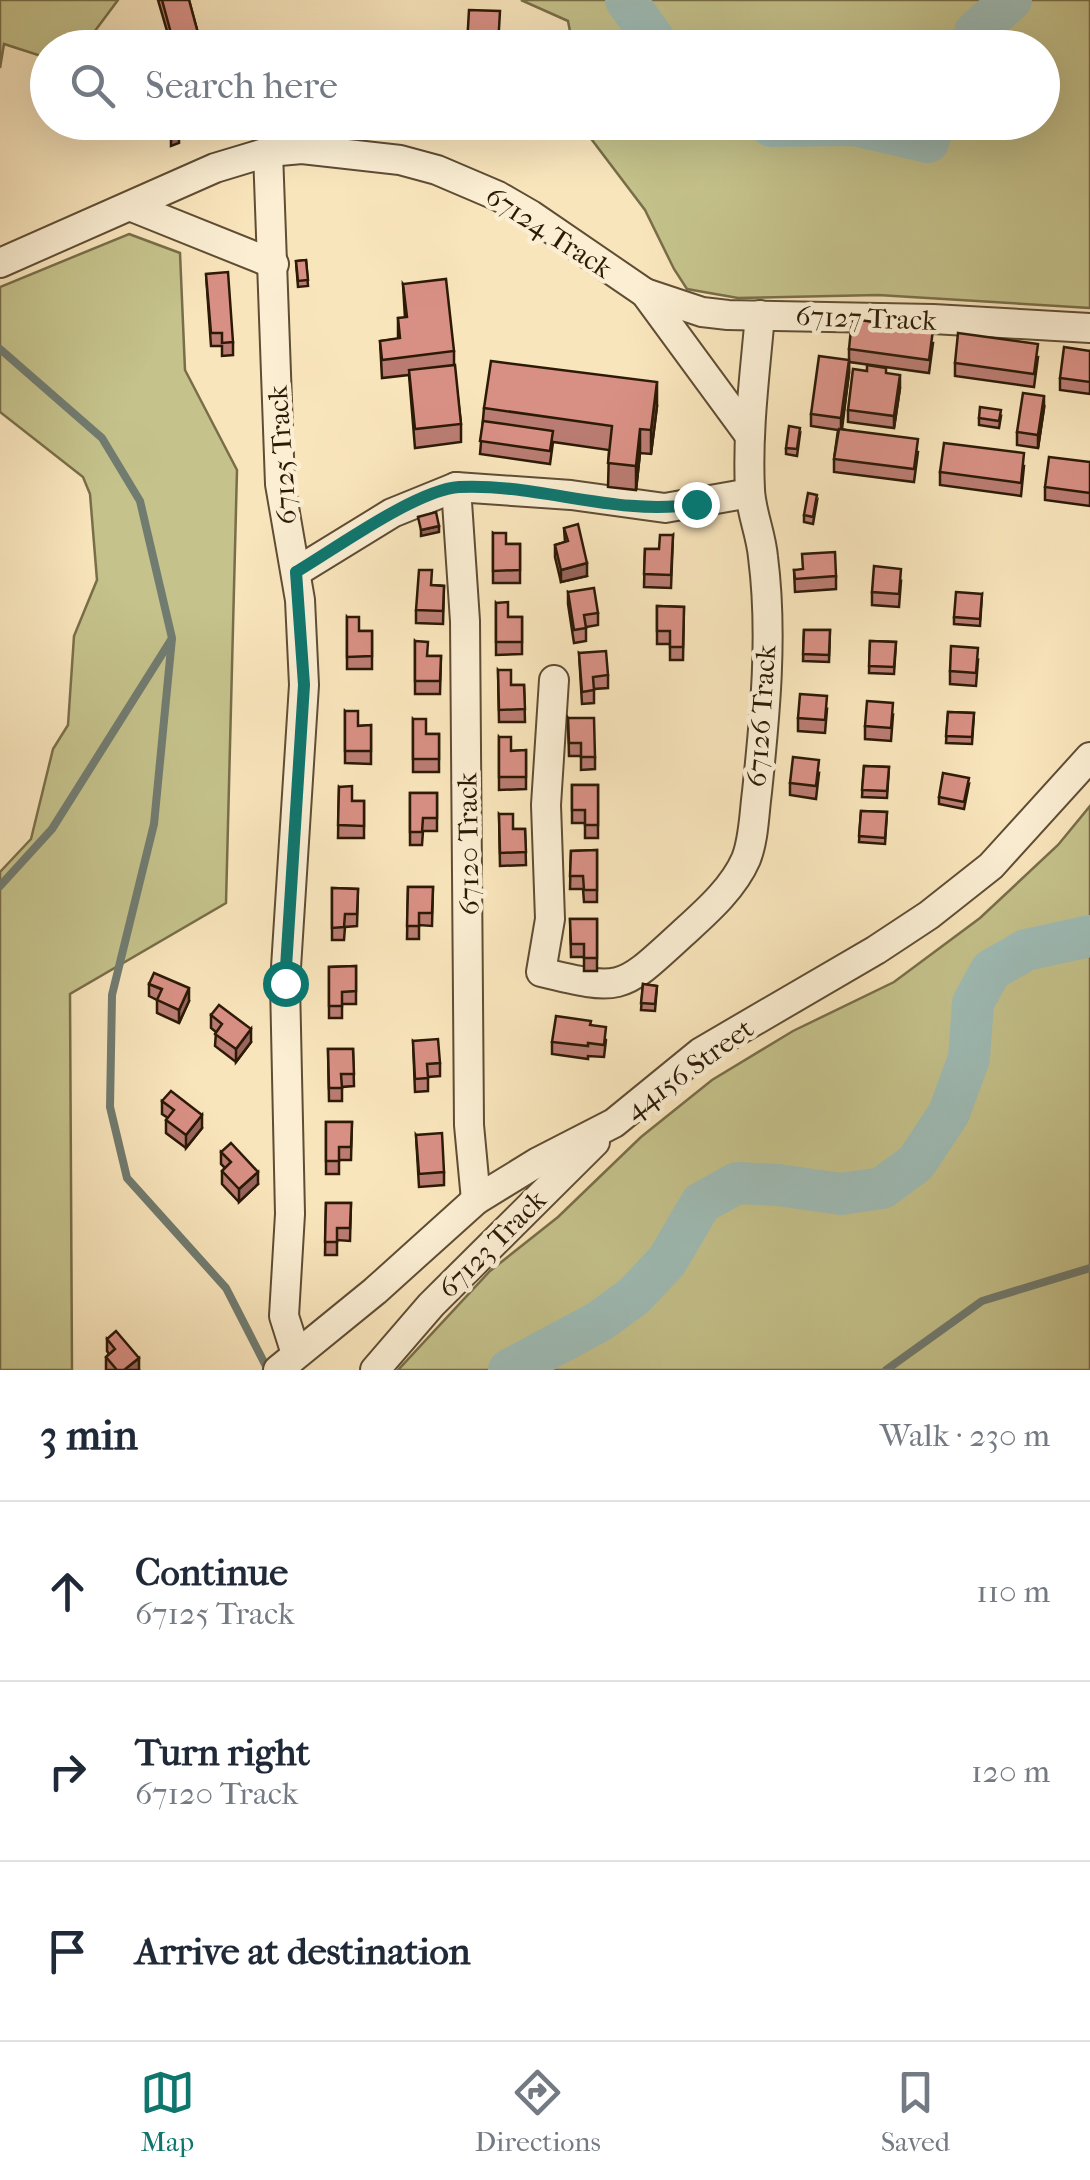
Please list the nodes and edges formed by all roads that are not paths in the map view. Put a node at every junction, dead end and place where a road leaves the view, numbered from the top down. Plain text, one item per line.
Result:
1 (268, 152) junction
2 (132, 207) junction
3 (0, 263) edge
4 (274, 264) junction
5 (645, 293) junction
6 (760, 315) junction
7 (1090, 328) edge
8 (750, 436) junction
9 (456, 487) junction
10 (750, 493) junction
11 (296, 572) junction
12 (554, 680) dead end
13 (1090, 758) edge
14 (614, 1124) junction
15 (476, 1200) junction
16 (287, 1362) edge
17 (375, 1370) edge

1 - 2 street, 67124 Track
1 - 4 street, 67125 Track
1 - 5 street, 67124 Track
2 - 3 street, 67124 Track
2 - 4 street
4 - 11 street, 67125 Track
5 - 6 street, 67127 Track
5 - 8 street, 67124 Track
6 - 7 street, 67127 Track
6 - 8 street, 67126 Track
8 - 10 street, 67126 Track
9 - 10 street
9 - 11 street
9 - 15 street, 67120 Track
10 - 12 street, 67126 Track
11 - 16 street, 67125 Track
13 - 14 street, 44156 Street
14 - 15 street, 44156 Street
14 - 17 street, 67123 Track
15 - 16 street, 44156 Street

